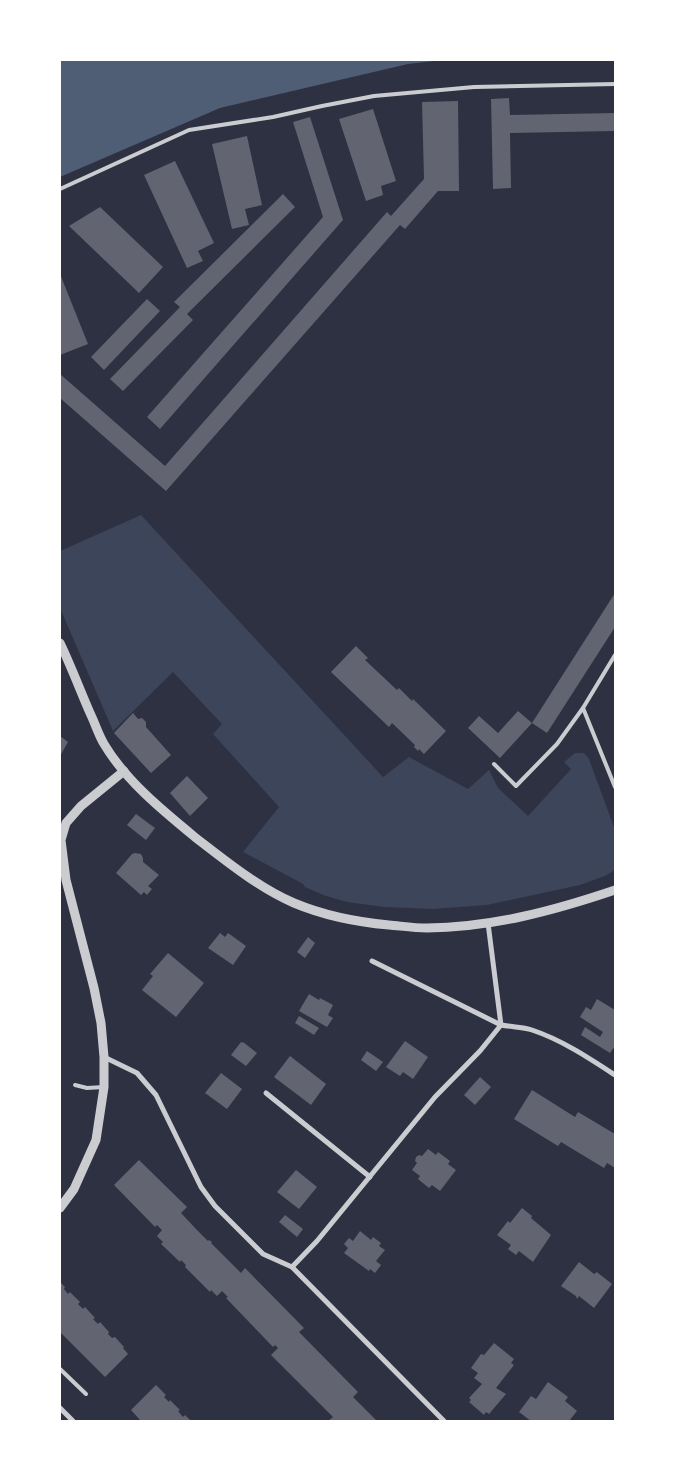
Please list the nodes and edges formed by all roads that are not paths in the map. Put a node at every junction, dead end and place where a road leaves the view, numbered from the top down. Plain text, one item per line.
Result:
1 (615, 84) edge
2 (60, 189) edge
3 (60, 643) edge
4 (615, 655) edge
5 (583, 708) junction
6 (494, 764) dead end
7 (124, 771) junction
8 (615, 787) edge
9 (63, 821) edge
10 (615, 890) edge
11 (488, 923) junction
12 (372, 961) dead end
13 (501, 1025) junction
14 (104, 1057) junction
15 (615, 1075) edge
16 (75, 1085) dead end
17 (104, 1087) junction
18 (266, 1093) dead end
19 (370, 1177) junction
20 (60, 1208) edge
21 (292, 1267) junction
22 (60, 1369) edge
23 (86, 1394) dead end
24 (60, 1408) edge
25 (73, 1421) edge
26 (444, 1421) edge

1 - 2 lane
3 - 7 street
4 - 5 lane
5 - 6 lane
5 - 8 lane
7 - 9 street
7 - 11 street
9 - 14 street
10 - 11 street
11 - 13 street
12 - 13 street
13 - 15 street
13 - 19 street
14 - 17 street
14 - 21 street
16 - 17 lane
17 - 20 street
18 - 19 street
19 - 21 street
21 - 26 street
22 - 23 lane
24 - 25 street

